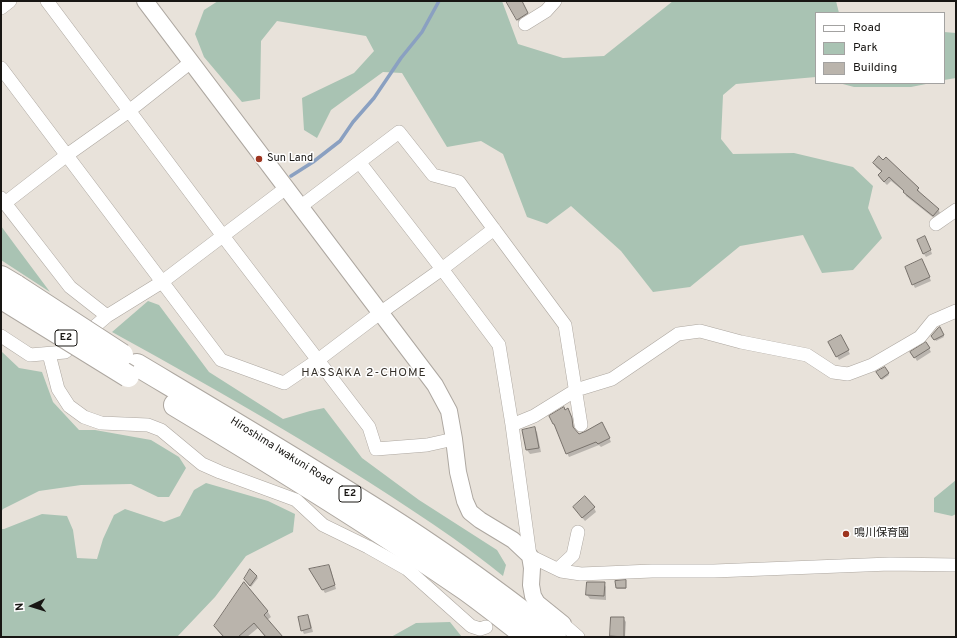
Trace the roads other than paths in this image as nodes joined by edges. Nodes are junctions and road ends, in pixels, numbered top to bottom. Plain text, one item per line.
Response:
1 (10, 1) edge
2 (47, 1) edge
3 (145, 1) edge
4 (555, 1) edge
5 (1, 8) edge
6 (525, 24) dead end
7 (191, 62) junction
8 (1, 68) edge
9 (129, 111) junction
10 (67, 155) junction
11 (360, 163) junction
12 (286, 188) junction
13 (3, 201) edge
14 (300, 207) junction
15 (956, 210) edge
16 (936, 224) dead end
17 (494, 229) junction
18 (222, 236) junction
19 (442, 269) junction
20 (162, 282) junction
21 (6, 290) edge
22 (956, 311) edge
23 (380, 313) junction
24 (107, 316) junction
25 (1, 336) edge
26 (49, 354) junction
27 (318, 360) junction
28 (132, 370) junction
29 (576, 390) junction
30 (512, 425) junction
31 (581, 425) dead end
32 (454, 439) junction
33 (578, 532) dead end
34 (530, 556) junction
35 (956, 565) edge
36 (558, 569) junction
37 (486, 627) dead end
38 (559, 631) edge
39 (528, 637) edge
40 (578, 637) edge

1 - 5 street
2 - 9 street
3 - 7 street
4 - 6 street
7 - 9 street
7 - 12 street
8 - 10 street
9 - 10 street
9 - 18 street
10 - 13 street
10 - 20 street
11 - 14 street
11 - 17 street
11 - 19 street
12 - 14 street
12 - 18 street
13 - 24 street
14 - 23 street
15 - 16 street
17 - 19 street
17 - 29 street
18 - 20 street
18 - 27 street
19 - 23 street
19 - 30 street
20 - 24 street
20 - 27 street
21 - 28 highway, Hiroshima Iwakuni Road / E2, bridge
22 - 29 street
23 - 27 street
23 - 32 street
24 - 26 street
25 - 26 street
26 - 37 street
27 - 32 street
28 - 38 highway, Hiroshima Iwakuni Road / E2
28 - 39 highway, Hiroshima Iwakuni Road / E2
29 - 30 street
29 - 31 street
30 - 34 street
32 - 34 street
33 - 36 street
34 - 36 street
34 - 38 street
35 - 36 street
38 - 40 street

